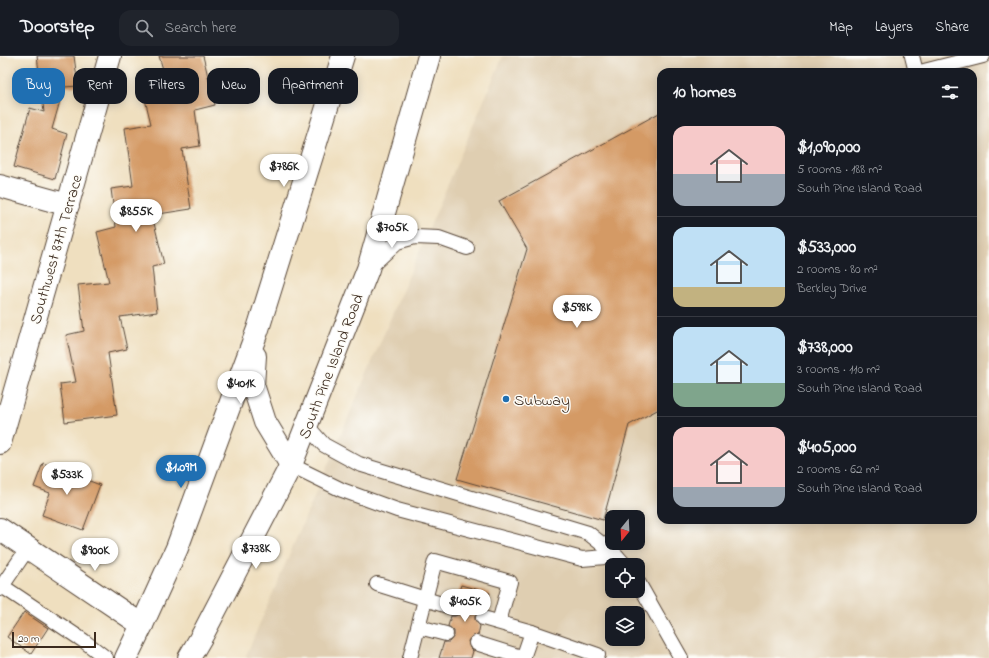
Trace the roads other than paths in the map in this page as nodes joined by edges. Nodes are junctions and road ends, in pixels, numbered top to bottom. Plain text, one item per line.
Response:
1 (110, 56) edge
2 (342, 56) edge
3 (429, 56) edge
4 (912, 56) edge
5 (983, 56) edge
6 (915, 68) edge
7 (936, 68) edge
8 (0, 186) edge
9 (68, 205) junction
10 (467, 248) dead end
11 (368, 269) junction
12 (258, 329) junction
13 (307, 426) junction
14 (0, 443) edge
15 (291, 465) junction
16 (0, 529) edge
17 (28, 548) junction
18 (619, 558) edge
19 (605, 560) edge
20 (377, 584) dead end
21 (1, 588) edge
22 (645, 594) edge
23 (426, 600) junction
24 (454, 608) dead end
25 (483, 618) dead end
26 (499, 622) junction
27 (142, 625) junction
28 (419, 627) junction
29 (532, 632) junction
30 (446, 634) dead end
31 (476, 643) dead end
32 (598, 655) dead end
33 (106, 658) edge
34 (126, 658) edge
35 (190, 658) edge
36 (410, 658) edge
37 (524, 658) edge
38 (681, 658) edge

1 - 9 main road, Southwest 87th Terrace
2 - 12 main road
3 - 11 main road, South Pine Island Road
4 - 6 lane
5 - 7 lane
8 - 9 main road
9 - 14 main road, Southwest 87th Terrace
10 - 11 lane
11 - 13 main road, South Pine Island Road
12 - 15 main road
12 - 27 main road
13 - 15 main road, South Pine Island Road
13 - 18 lane
15 - 19 lane
15 - 35 main road, South Pine Island Road
16 - 17 main road
17 - 21 lane
17 - 27 main road
20 - 23 lane
21 - 33 lane
22 - 38 lane
23 - 24 lane
23 - 26 lane
23 - 28 lane
25 - 26 lane
26 - 29 lane
27 - 34 main road
28 - 30 lane
28 - 36 lane
29 - 32 lane
29 - 37 lane
31 - 37 lane

